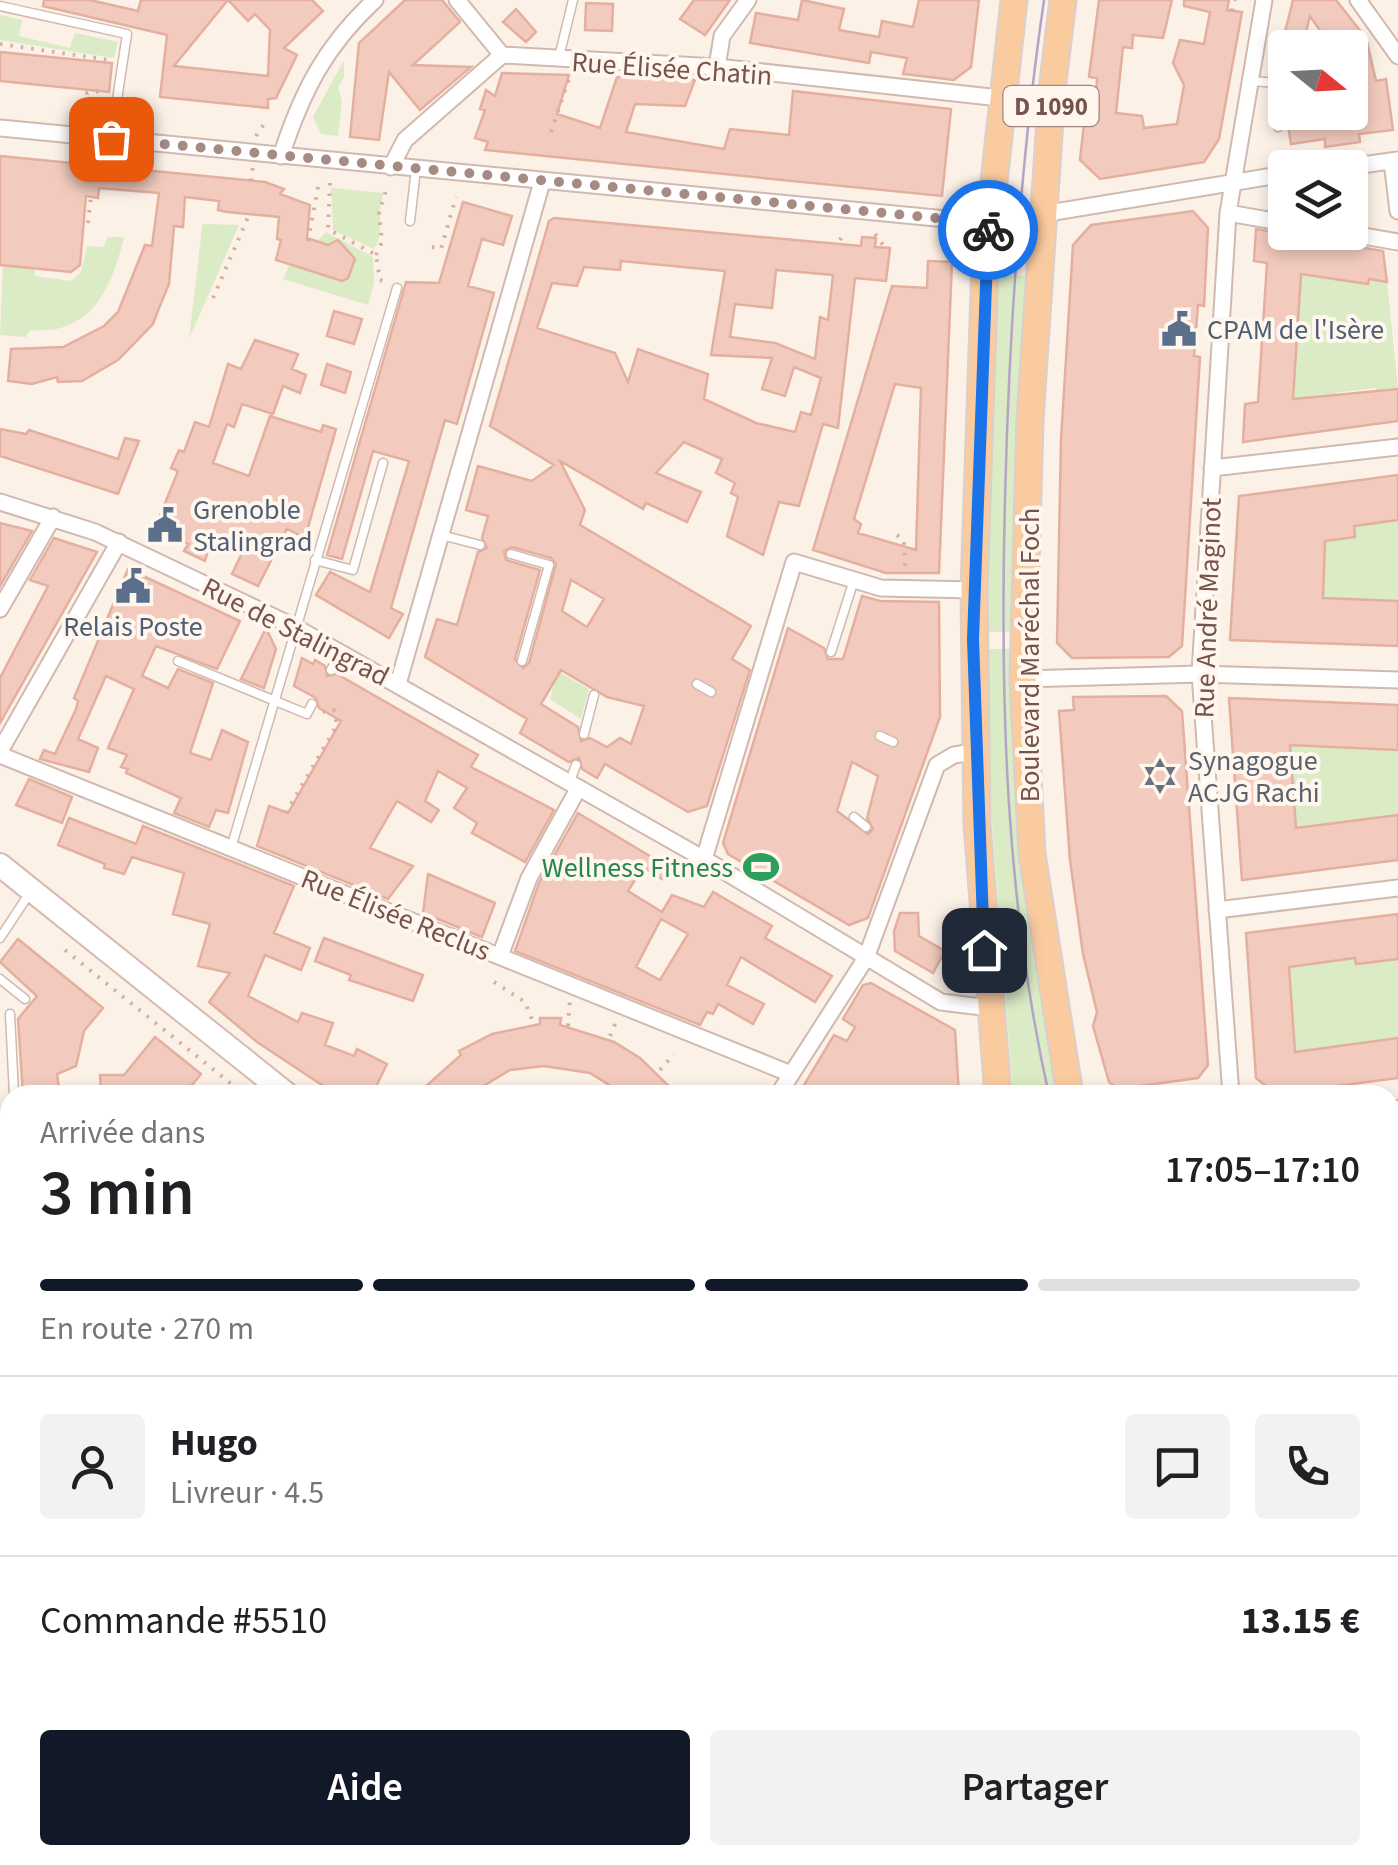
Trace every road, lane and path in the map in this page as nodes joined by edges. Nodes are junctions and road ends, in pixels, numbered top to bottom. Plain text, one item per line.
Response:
1 (375, 0) edge
2 (457, 0) edge
3 (574, 0) edge
4 (748, 0) edge
5 (1014, 0) edge
6 (1063, 0) edge
7 (1235, 0) edge
8 (1264, 0) edge
9 (1358, 0) edge
10 (0, 6) edge
11 (1232, 10) dead end
12 (0, 44) edge
13 (502, 56) junction
14 (1398, 56) edge
15 (566, 61) junction
16 (123, 62) junction
17 (717, 67) junction
18 (1250, 81) junction
19 (1268, 82) edge
20 (100, 91) dead end
21 (1000, 98) junction
22 (86, 106) dead end
23 (0, 128) edge
24 (551, 132) dead end
25 (111, 139) junction
26 (281, 156) junction
27 (1395, 161) edge
28 (1368, 164) edge
29 (391, 166) junction
30 (416, 169) junction
31 (1268, 176) edge
32 (1231, 181) junction
33 (318, 182) dead end
34 (542, 182) junction
35 (330, 183) dead end
36 (387, 188) dead end
37 (91, 197) dead end
38 (456, 197) dead end
39 (1398, 211) edge
40 (1042, 212) junction
41 (1228, 213) junction
42 (250, 215) dead end
43 (1268, 220) edge
44 (410, 221) dead end
45 (88, 223) dead end
46 (988, 223) junction
47 (328, 229) junction
48 (314, 230) junction
49 (844, 232) dead end
50 (875, 234) dead end
51 (1368, 237) edge
52 (840, 240) dead end
53 (308, 241) dead end
54 (1398, 242) edge
55 (883, 245) dead end
56 (432, 247) dead end
57 (376, 255) junction
58 (397, 288) joint
59 (214, 298) dead end
60 (1398, 448) edge
61 (382, 463) dead end
62 (1212, 468) junction
63 (0, 502) edge
64 (52, 517) junction
65 (441, 535) junction
66 (897, 536) dead end
67 (119, 542) junction
68 (480, 545) dead end
69 (511, 554) dead end
70 (315, 560) junction
71 (854, 580) junction
72 (904, 588) junction
73 (974, 590) junction
74 (0, 609) edge
75 (295, 626) junction
76 (340, 652) junction
77 (831, 652) dead end
78 (178, 661) dead end
79 (522, 661) dead end
80 (331, 670) dead end
81 (1200, 674) junction
82 (1024, 680) junction
83 (1398, 680) edge
84 (398, 684) junction
85 (697, 684) dead end
86 (711, 692) dead end
87 (594, 695) dead end
88 (274, 698) junction
89 (312, 704) dead end
90 (334, 710) dead end
91 (584, 734) dead end
92 (880, 736) dead end
93 (894, 742) dead end
94 (974, 752) junction
95 (0, 753) edge
96 (576, 765) dead end
97 (574, 787) junction
98 (286, 812) dead end
99 (854, 817) dead end
100 (866, 828) dead end
101 (231, 848) junction
102 (704, 858) junction
103 (0, 864) edge
104 (1398, 888) edge
105 (32, 890) junction
106 (1217, 910) junction
107 (0, 938) edge
108 (65, 950) dead end
109 (500, 956) junction
110 (866, 958) junction
111 (0, 979) edge
112 (494, 982) dead end
113 (572, 986) junction
114 (25, 998) dead end
115 (990, 1008) junction
116 (10, 1014) dead end
117 (534, 1025) dead end
118 (568, 1026) dead end
119 (674, 1054) dead end
120 (660, 1070) dead end
121 (791, 1074) junction
122 (14, 1085) edge
123 (233, 1085) edge
124 (276, 1085) edge
125 (784, 1085) edge
126 (997, 1085) edge
127 (1068, 1085) edge
128 (1230, 1085) edge

1 - 26 street
2 - 13 street
3 - 15 lane
4 - 17 street
5 - 21 main road, Boulevard Maréchal Foch / D 1090
6 - 40 main road, Boulevard Maréchal Foch / D 1090
7 - 11 path
8 - 18 street, Rue André Maginot
9 - 14 street
10 - 16 lane
12 - 16 path
13 - 15 street, Rue Élisée Chatin
13 - 29 street
15 - 17 street, Rue Élisée Chatin
15 - 24 path
16 - 25 lane
17 - 21 street, Rue Élisée Chatin
18 - 19 lane
18 - 32 street, Rue André Maginot
20 - 22 path
21 - 46 main road, Boulevard Maréchal Foch / D 1090
23 - 25 street
25 - 26 street
26 - 29 street
27 - 28 street
27 - 39 street
29 - 30 street
30 - 34 street
30 - 44 lane
31 - 32 street
32 - 40 street
32 - 41 street, Rue André Maginot
33 - 48 path
34 - 46 street
34 - 65 street
35 - 47 path
36 - 57 path
37 - 45 path
38 - 56 path
40 - 46 street
40 - 82 main road, Boulevard Maréchal Foch / D 1090
41 - 43 street
41 - 62 street, Rue André Maginot
42 - 59 path
46 - 73 main road, Boulevard Maréchal Foch / D 1090
47 - 48 path
47 - 57 path
48 - 53 path
49 - 52 path
50 - 55 path
51 - 54 street
57 - 58 path
58 - 70 lane
60 - 62 street
61 - 70 lane
62 - 81 street, Rue André Maginot
63 - 64 street, Rue de Stalingrad
64 - 67 street, Rue de Stalingrad
64 - 74 street
65 - 68 lane
65 - 84 street
66 - 72 path
67 - 75 street, Rue de Stalingrad
67 - 95 street
69 - 79 lane
70 - 75 lane
71 - 72 street
71 - 77 lane
71 - 102 street
72 - 73 street
73 - 94 main road, Boulevard Maréchal Foch / D 1090
75 - 76 street, Rue de Stalingrad
75 - 88 lane
76 - 80 lane
76 - 84 street, Rue de Stalingrad
78 - 88 lane
81 - 82 street
81 - 83 street
81 - 106 street, Rue André Maginot
82 - 127 main road, Boulevard Maréchal Foch / D 1090
84 - 97 street, Rue de Stalingrad
85 - 86 lane
87 - 91 lane
88 - 89 lane
88 - 101 lane
90 - 98 path
92 - 93 lane
94 - 110 street
94 - 115 main road, Boulevard Maréchal Foch / D 1090
95 - 101 street, Rue Élisée Reclus
96 - 97 lane
97 - 102 street, Rue de Stalingrad
97 - 109 street
99 - 100 lane
101 - 109 street, Rue Élisée Reclus
102 - 110 street, Rue de Stalingrad
103 - 105 street
104 - 106 street
105 - 107 lane
105 - 124 street
106 - 128 street, Rue André Maginot
108 - 123 path
109 - 113 street, Rue Élisée Reclus
110 - 115 street, Rue de Stalingrad
110 - 121 street
111 - 114 lane
112 - 117 path
113 - 118 path
113 - 121 street, Rue Élisée Reclus
115 - 126 main road, Boulevard Maréchal Foch / D 1090
116 - 122 lane
119 - 120 path
121 - 125 street

